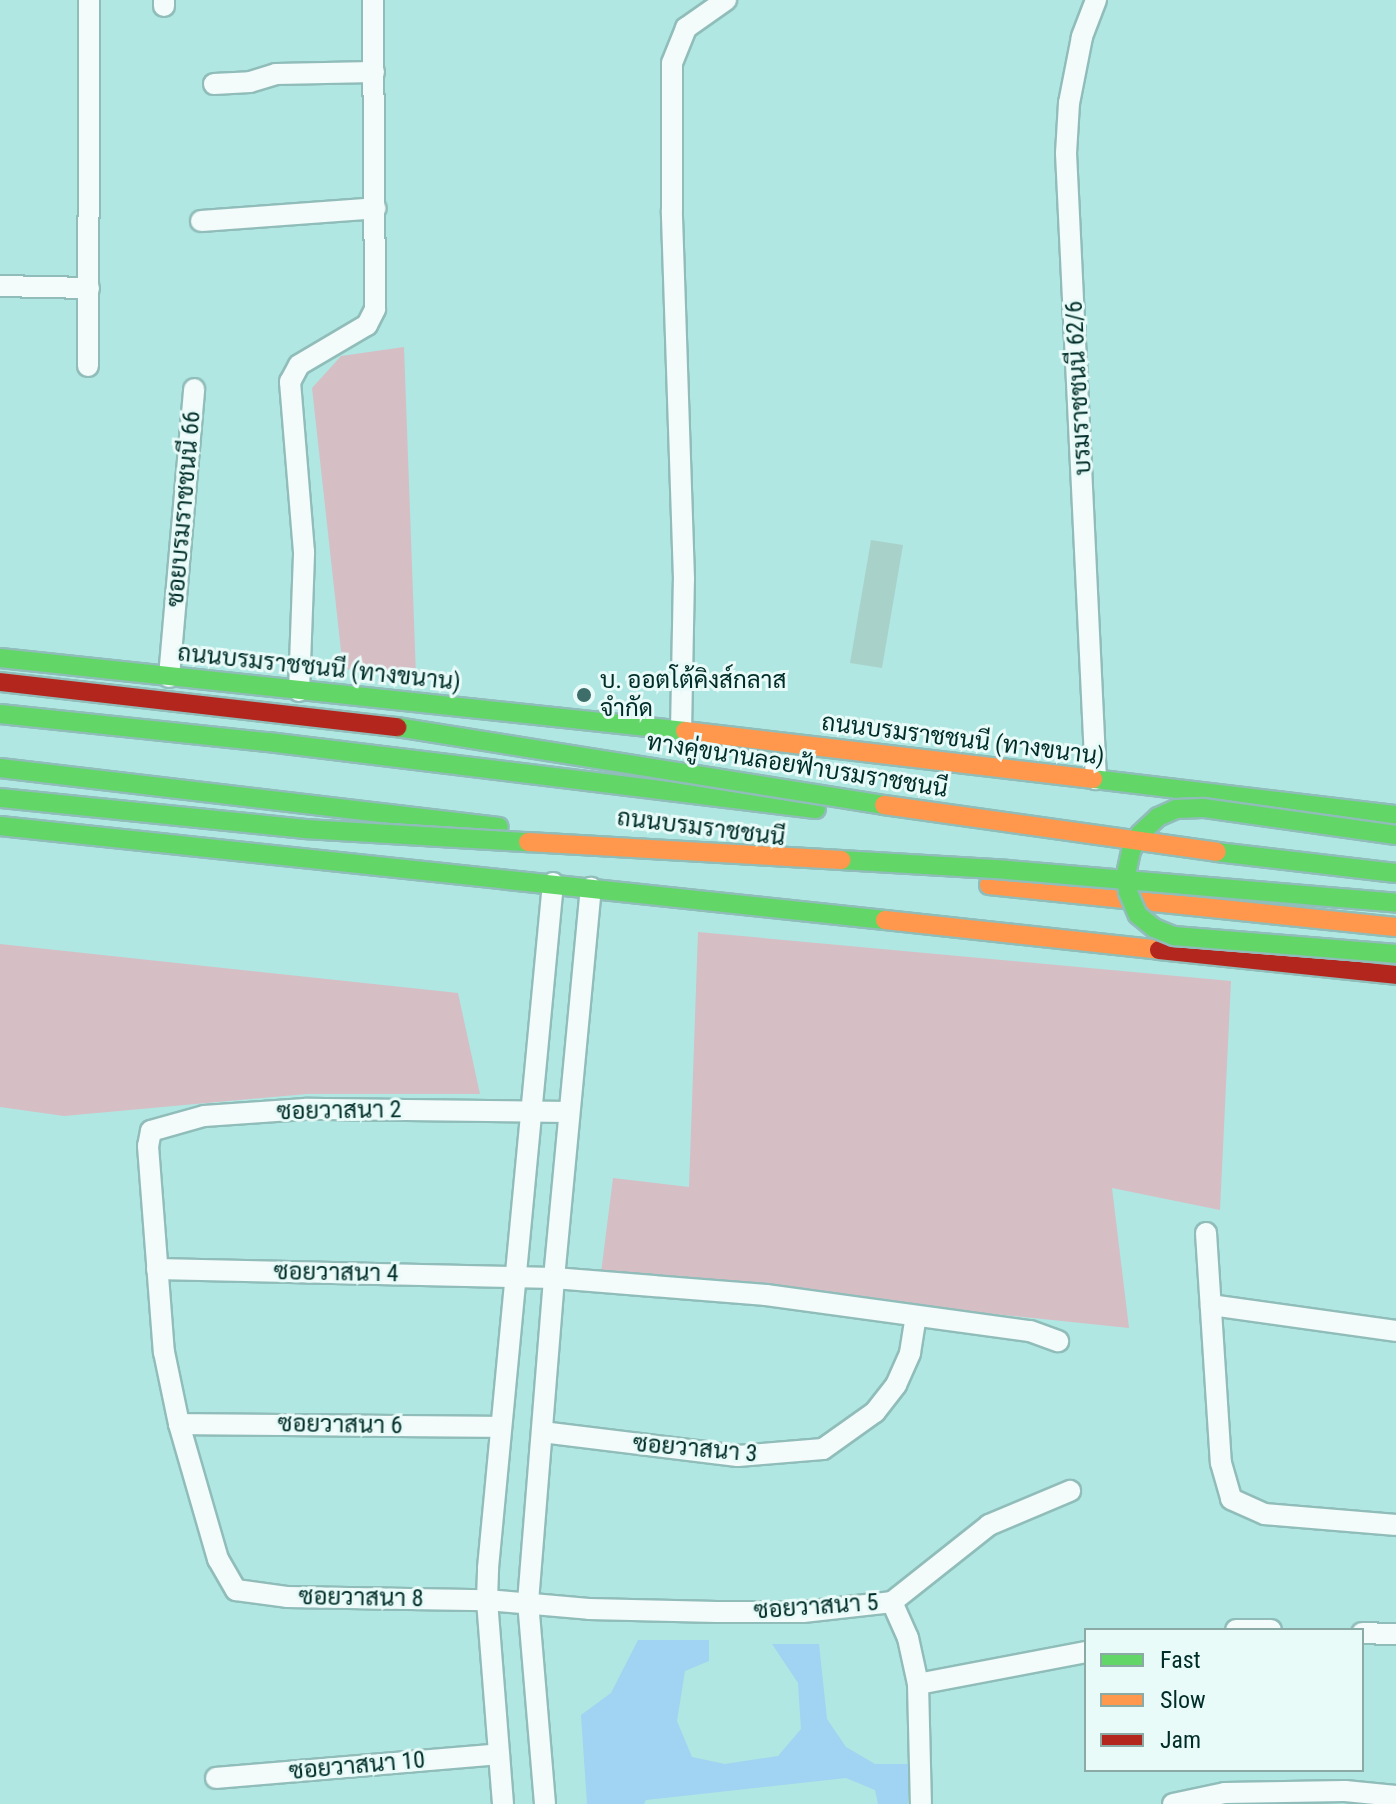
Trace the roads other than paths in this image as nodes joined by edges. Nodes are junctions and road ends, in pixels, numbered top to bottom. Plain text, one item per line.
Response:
1 (89, 0) edge
2 (373, 0) edge
3 (726, 0) edge
4 (1096, 0) edge
5 (374, 72) junction
6 (214, 84) dead end
7 (376, 208) junction
8 (201, 221) dead end
9 (0, 286) edge
10 (89, 288) junction
11 (88, 366) dead end
12 (194, 389) dead end
13 (0, 658) edge
14 (169, 677) junction
15 (0, 682) edge
16 (299, 691) junction
17 (0, 714) edge
18 (681, 731) junction
19 (0, 768) edge
20 (1096, 779) junction
21 (0, 798) edge
22 (1396, 815) edge
23 (0, 826) edge
24 (1396, 835) edge
25 (1396, 863) edge
26 (1396, 873) edge
27 (553, 883) junction
28 (591, 888) junction
29 (1396, 903) edge
30 (1396, 927) edge
31 (1396, 954) edge
32 (1396, 975) edge
33 (529, 1110) junction
34 (569, 1112) junction
35 (1206, 1233) dead end
36 (157, 1269) junction
37 (516, 1276) junction
38 (554, 1278) junction
39 (1211, 1305) junction
40 (916, 1316) junction
41 (1396, 1331) edge
42 (1058, 1341) dead end
43 (179, 1424) junction
44 (501, 1427) junction
45 (542, 1432) junction
46 (1070, 1491) dead end
47 (1396, 1525) edge
48 (487, 1600) junction
49 (528, 1602) junction
50 (892, 1602) junction
51 (1364, 1633) edge
52 (1396, 1634) edge
53 (1084, 1652) edge
54 (918, 1684) junction
55 (499, 1754) junction
56 (1331, 1772) edge
57 (216, 1778) dead end
58 (1396, 1796) edge
59 (1329, 1798) edge
60 (503, 1804) edge
61 (545, 1804) edge
62 (921, 1804) edge
63 (1173, 1804) edge

1 - 10 street
2 - 5 street
3 - 18 street
4 - 20 street, บรมราชชนนี 62/6
5 - 6 street
5 - 7 street
7 - 8 street
7 - 16 street
9 - 10 street
10 - 11 street
12 - 14 street, ซอยบรมราชชนนี 66
13 - 14 main road, ถนนบรมราชชนนี (ทางขนาน)
14 - 16 main road, ถนนบรมราชชนนี (ทางขนาน)
15 - 26 main road, ทางคู่ขนานลอยฟ้าบรมราชชนนี, bridge
16 - 18 main road, ถนนบรมราชชนนี (ทางขนาน)
17 - 25 main road, ถนนบรมราชชนนี
18 - 20 main road, ถนนบรมราชชนนี (ทางขนาน)
19 - 30 main road, ถนนบรมราชชนนี
20 - 22 main road, ถนนบรมราชชนนี (ทางขนาน)
21 - 29 main road, bridge
23 - 27 main road
24 - 31 main road, bridge
27 - 28 main road
27 - 33 street
28 - 32 main road
28 - 34 street
33 - 34 street, ซอยวาสนา 2
33 - 36 street, ซอยวาสนา 2
33 - 37 street
34 - 38 street
35 - 39 street
36 - 37 street, ซอยวาสนา 4
36 - 43 street
37 - 38 street, ซอยวาสนา 4
37 - 44 street
38 - 40 street, ซอยวาสนา 4
38 - 45 street
39 - 41 street
39 - 47 street
40 - 42 street, ซอยวาสนา 4
40 - 45 street, ซอยวาสนา 3
43 - 44 street, ซอยวาสนา 6
43 - 48 street, ซอยวาสนา 8
44 - 48 street
45 - 49 street
46 - 50 street, ซอยวาสนา 5
48 - 49 street, ซอยวาสนา 8
48 - 55 street
49 - 50 street, ซอยวาสนา 5
49 - 61 street
50 - 54 street
51 - 52 street
53 - 54 street
54 - 62 street
55 - 57 street, ซอยวาสนา 10
55 - 60 street
56 - 59 street
58 - 59 street
59 - 63 street

